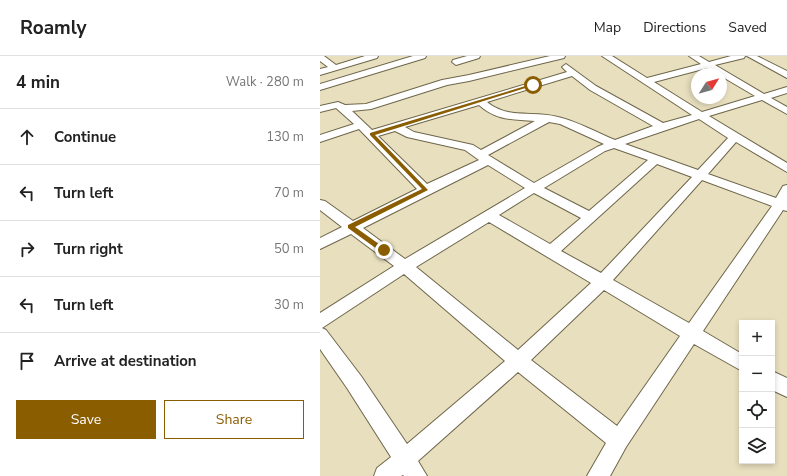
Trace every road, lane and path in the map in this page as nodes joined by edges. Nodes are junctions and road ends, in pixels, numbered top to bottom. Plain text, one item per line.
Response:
1 (320, 56) edge
2 (374, 56) edge
3 (422, 56) edge
4 (476, 56) edge
5 (606, 56) edge
6 (693, 56) edge
7 (741, 56) edge
8 (751, 56) edge
9 (558, 57) edge
10 (409, 58) edge
11 (456, 62) dead end
12 (345, 65) junction
13 (708, 65) junction
14 (335, 68) junction
15 (320, 72) edge
16 (573, 73) junction
17 (787, 75) edge
18 (358, 76) junction
19 (647, 81) junction
20 (320, 87) edge
21 (787, 90) edge
22 (764, 98) junction
23 (480, 101) junction
24 (320, 108) edge
25 (344, 108) junction
26 (787, 111) edge
27 (702, 116) junction
28 (546, 119) junction
29 (362, 125) junction
30 (396, 127) junction
31 (662, 127) junction
32 (372, 134) junction
33 (735, 137) junction
34 (320, 139) edge
35 (614, 144) junction
36 (484, 157) junction
37 (656, 159) junction
38 (787, 168) edge
39 (698, 175) junction
40 (534, 188) junction
41 (425, 190) junction
42 (785, 200) edge
43 (320, 204) edge
44 (488, 215) junction
45 (591, 218) junction
46 (350, 227) junction
47 (320, 244) edge
48 (552, 251) junction
49 (406, 266) junction
50 (602, 282) junction
51 (320, 322) edge
52 (320, 335) edge
53 (692, 335) junction
54 (518, 361) junction
55 (739, 361) edge
56 (775, 382) edge
57 (787, 388) edge
58 (619, 440) junction
59 (405, 460) junction
60 (603, 474) edge
61 (385, 476) edge
62 (416, 476) edge

1 - 14 street
2 - 12 street
3 - 10 street
4 - 11 street
5 - 19 street
6 - 13 street
7 - 13 street
8 - 17 street
9 - 16 street
9 - 25 street
10 - 18 street
12 - 14 street
12 - 18 street
13 - 19 street
13 - 22 street
14 - 15 street
16 - 23 street
16 - 31 street
18 - 20 street
19 - 27 street
21 - 22 street
22 - 26 street
22 - 27 street
23 - 28 street
23 - 30 street
24 - 25 street
25 - 29 street
27 - 31 street
27 - 33 street
28 - 35 street
28 - 36 street
29 - 32 street
29 - 34 street
30 - 32 street
30 - 36 street
31 - 35 street
32 - 41 street
33 - 38 street
33 - 39 street
35 - 37 street
35 - 40 street
36 - 40 street
36 - 41 street
37 - 39 street
37 - 45 street
39 - 42 street
39 - 50 street
40 - 44 street
40 - 45 street
41 - 46 street
42 - 53 street
43 - 46 street
44 - 48 street
44 - 49 street
45 - 48 street
46 - 47 street
46 - 49 street
48 - 50 street
49 - 51 street
49 - 54 street
50 - 53 street
50 - 54 street
52 - 59 street
53 - 55 street
53 - 58 street
54 - 58 street
54 - 59 street
56 - 57 street
58 - 60 street
59 - 61 street
59 - 62 street

